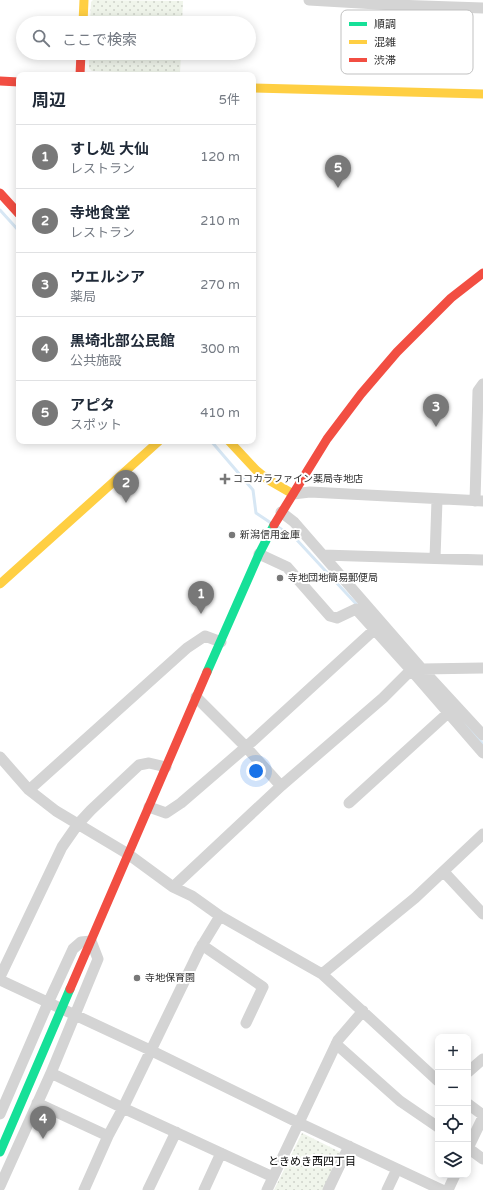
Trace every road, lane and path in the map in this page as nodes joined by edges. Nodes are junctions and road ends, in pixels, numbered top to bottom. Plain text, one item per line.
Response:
1 (84, 0) edge
2 (309, 0) edge
3 (344, 1) edge
4 (395, 3) edge
5 (466, 4) edge
6 (483, 8) edge
7 (83, 16) edge
8 (81, 60) edge
9 (80, 72) edge
10 (0, 81) edge
11 (16, 82) edge
12 (256, 88) edge
13 (483, 94) edge
14 (0, 193) edge
15 (16, 211) edge
16 (483, 273) edge
17 (483, 384) edge
18 (156, 444) edge
19 (231, 444) edge
20 (293, 494) junction
21 (437, 500) junction
22 (479, 501) edge
23 (281, 512) junction
24 (259, 554) junction
25 (323, 555) junction
26 (435, 558) junction
27 (483, 560) edge
28 (0, 584) edge
29 (374, 630) junction
30 (221, 642) junction
31 (483, 668) edge
32 (416, 670) junction
33 (196, 697) junction
34 (448, 713) junction
35 (483, 735) edge
36 (246, 747) junction
37 (483, 753) edge
38 (0, 757) edge
39 (166, 767) junction
40 (281, 786) junction
41 (29, 790) junction
42 (349, 803) dead end
43 (149, 807) junction
44 (78, 824) junction
45 (483, 834) edge
46 (128, 854) junction
47 (444, 872) junction
48 (173, 887) junction
49 (483, 914) edge
50 (220, 916) junction
51 (91, 941) junction
52 (202, 945) junction
53 (322, 974) junction
54 (0, 979) edge
55 (48, 1003) junction
56 (363, 1011) junction
57 (74, 1015) junction
58 (246, 1023) dead end
59 (336, 1044) junction
60 (150, 1050) junction
61 (483, 1059) edge
62 (470, 1070) edge
63 (50, 1073) junction
64 (435, 1077) edge
65 (37, 1103) junction
66 (470, 1106) edge
67 (123, 1108) junction
68 (0, 1114) edge
69 (483, 1116) edge
70 (299, 1123) junction
71 (435, 1125) edge
72 (176, 1132) junction
73 (108, 1136) junction
74 (471, 1142) edge
75 (348, 1146) junction
76 (471, 1150) edge
77 (0, 1152) edge
78 (221, 1153) junction
79 (483, 1159) edge
80 (397, 1169) junction
81 (273, 1177) junction
82 (454, 1178) edge
83 (1, 1189) edge
84 (84, 1190) edge
85 (148, 1190) edge
86 (204, 1190) edge
87 (267, 1190) edge
88 (328, 1190) edge
89 (387, 1190) edge
90 (442, 1190) edge
91 (448, 1190) edge

1 - 7 street
2 - 3 street
3 - 4 street
4 - 5 street
5 - 6 street
8 - 9 street
10 - 11 street
12 - 13 street
14 - 15 street
16 - 20 street
17 - 22 street
18 - 28 street
19 - 20 street
20 - 21 street
20 - 23 street
21 - 22 street
21 - 26 street
23 - 24 street
23 - 25 street
24 - 29 street
24 - 30 street
25 - 26 street
25 - 32 street
26 - 27 street
29 - 32 street
29 - 36 street
30 - 33 street
30 - 41 street
31 - 32 street
32 - 34 street
32 - 35 street
32 - 40 street
33 - 36 street
33 - 39 street
34 - 37 street
34 - 42 street
36 - 40 street
36 - 43 street
38 - 41 street
39 - 43 street
39 - 44 street
40 - 48 street
41 - 44 street
43 - 46 street
44 - 46 street
44 - 54 street
45 - 47 street
46 - 48 street
46 - 51 street
47 - 49 street
47 - 53 street
48 - 50 street
50 - 52 street
50 - 53 street
51 - 55 street
51 - 57 street
51 - 77 street
52 - 58 street
52 - 60 street
53 - 56 street
54 - 55 street
55 - 57 street
55 - 68 street
56 - 59 street
56 - 64 street
57 - 60 street
57 - 63 street
59 - 70 street
59 - 71 street
60 - 67 street
60 - 70 street
61 - 62 street
63 - 65 street
63 - 67 street
65 - 73 street
65 - 83 street
66 - 69 street
67 - 72 street
67 - 73 street
69 - 74 street
70 - 75 street
70 - 81 street
72 - 78 street
72 - 85 street
73 - 84 street
75 - 80 street
75 - 88 street
76 - 79 street
78 - 81 street
78 - 86 street
80 - 89 street
80 - 90 street
81 - 87 street
82 - 91 street

